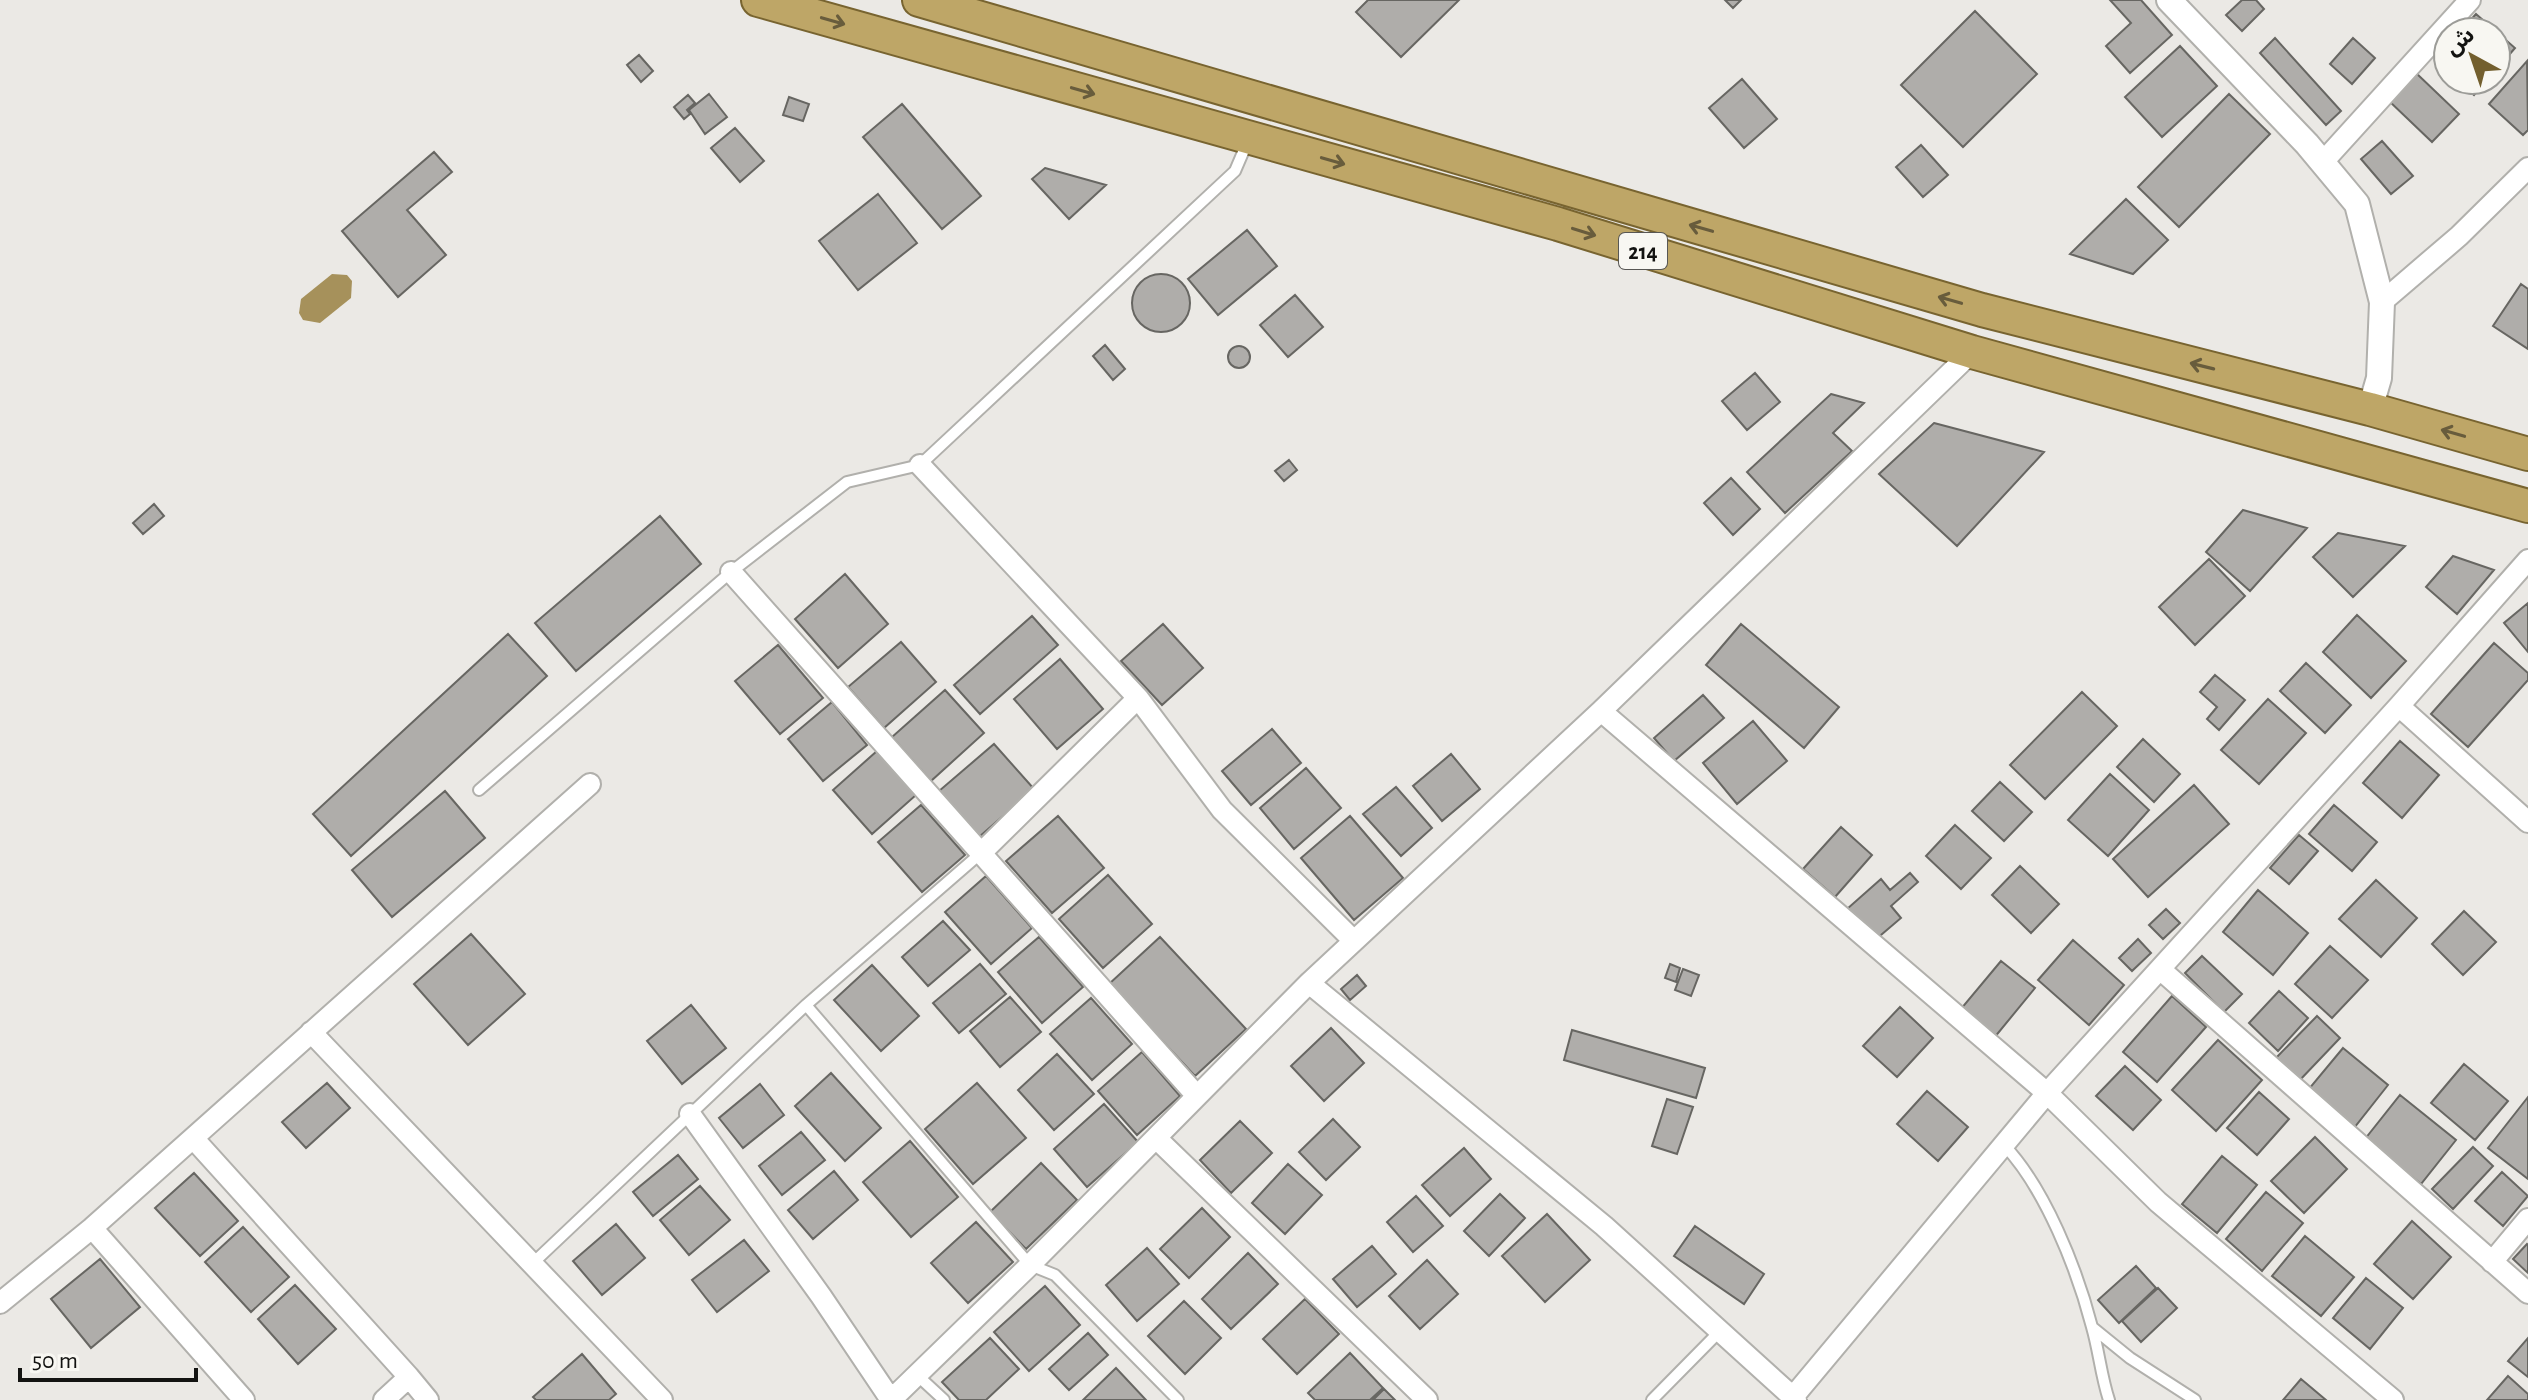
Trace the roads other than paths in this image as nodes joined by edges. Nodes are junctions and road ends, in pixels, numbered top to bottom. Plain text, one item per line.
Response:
1 (758, 0) edge
2 (919, 0) edge
3 (2169, 0) edge
4 (2470, 0) edge
5 (1250, 138) junction
6 (2322, 163) junction
7 (2528, 168) edge
8 (2382, 302) junction
9 (1972, 352) junction
10 (2323, 397) junction
11 (2370, 409) junction
12 (2408, 420) junction
13 (2310, 445) junction
14 (2528, 454) edge
15 (920, 465) junction
16 (2396, 469) junction
17 (2528, 506) edge
18 (2528, 560) edge
19 (731, 572) junction
20 (1138, 698) junction
21 (2399, 706) junction
22 (1601, 711) junction
23 (590, 784) dead end
24 (479, 790) dead end
25 (2528, 822) edge
26 (981, 853) junction
27 (1354, 941) junction
28 (2161, 970) junction
29 (1309, 983) junction
30 (806, 1005) junction
31 (311, 1032) junction
32 (2047, 1093) junction
33 (1197, 1096) junction
34 (690, 1114) junction
35 (193, 1138) junction
36 (1156, 1138) junction
37 (2004, 1145) junction
38 (2528, 1219) edge
39 (92, 1228) junction
40 (2492, 1262) junction
41 (532, 1264) junction
42 (1030, 1265) junction
43 (2528, 1293) edge
44 (0, 1303) edge
45 (2093, 1328) junction
46 (1720, 1331) junction
47 (917, 1375) junction
48 (409, 1377) junction
49 (1794, 1398) edge
50 (244, 1400) edge
51 (384, 1400) edge
52 (428, 1400) edge
53 (662, 1400) edge
54 (891, 1400) edge
55 (944, 1400) edge
56 (1178, 1400) edge
57 (1427, 1400) edge
58 (1652, 1400) edge
59 (2109, 1400) edge
60 (2195, 1400) edge
61 (2393, 1400) edge

1 -> 5 highway, 214
10 -> 2 highway, 214
3 - 6 street
4 - 6 street
5 -> 9 highway, 214
5 - 15 lane
6 - 8 street
7 - 8 street
8 - 11 street
9 - 13 highway, 214
9 - 22 street
10 - 11 highway, 214
10 - 13 highway
11 - 12 highway, 214
14 -> 12 highway, 214
12 - 16 highway
13 - 16 highway, 214
15 - 19 lane
15 - 20 street
16 - 17 highway, 214
18 - 21 street
19 - 24 lane
19 - 26 street
20 - 26 street
20 - 27 street
21 - 25 street
21 - 28 street
22 - 27 street
22 - 32 street
23 - 31 street
26 - 30 lane
26 - 33 street
27 - 29 street
28 - 32 street
28 - 40 street
29 - 33 street
29 - 46 street
30 - 34 lane
30 - 42 lane
31 - 35 street
31 - 41 street
32 - 37 street
32 - 61 street
33 - 36 street
34 - 41 lane
34 - 54 street
35 - 39 street
35 - 48 street
36 - 42 street
36 - 57 street
37 - 45 lane
37 - 49 street
38 - 40 street
39 - 44 street
39 - 50 street
40 - 43 street
41 - 53 street
42 - 47 street
42 - 56 lane
45 - 59 lane
45 - 60 lane
46 - 49 street
46 - 58 lane
47 - 54 street
47 - 55 lane
48 - 51 street
48 - 52 street

